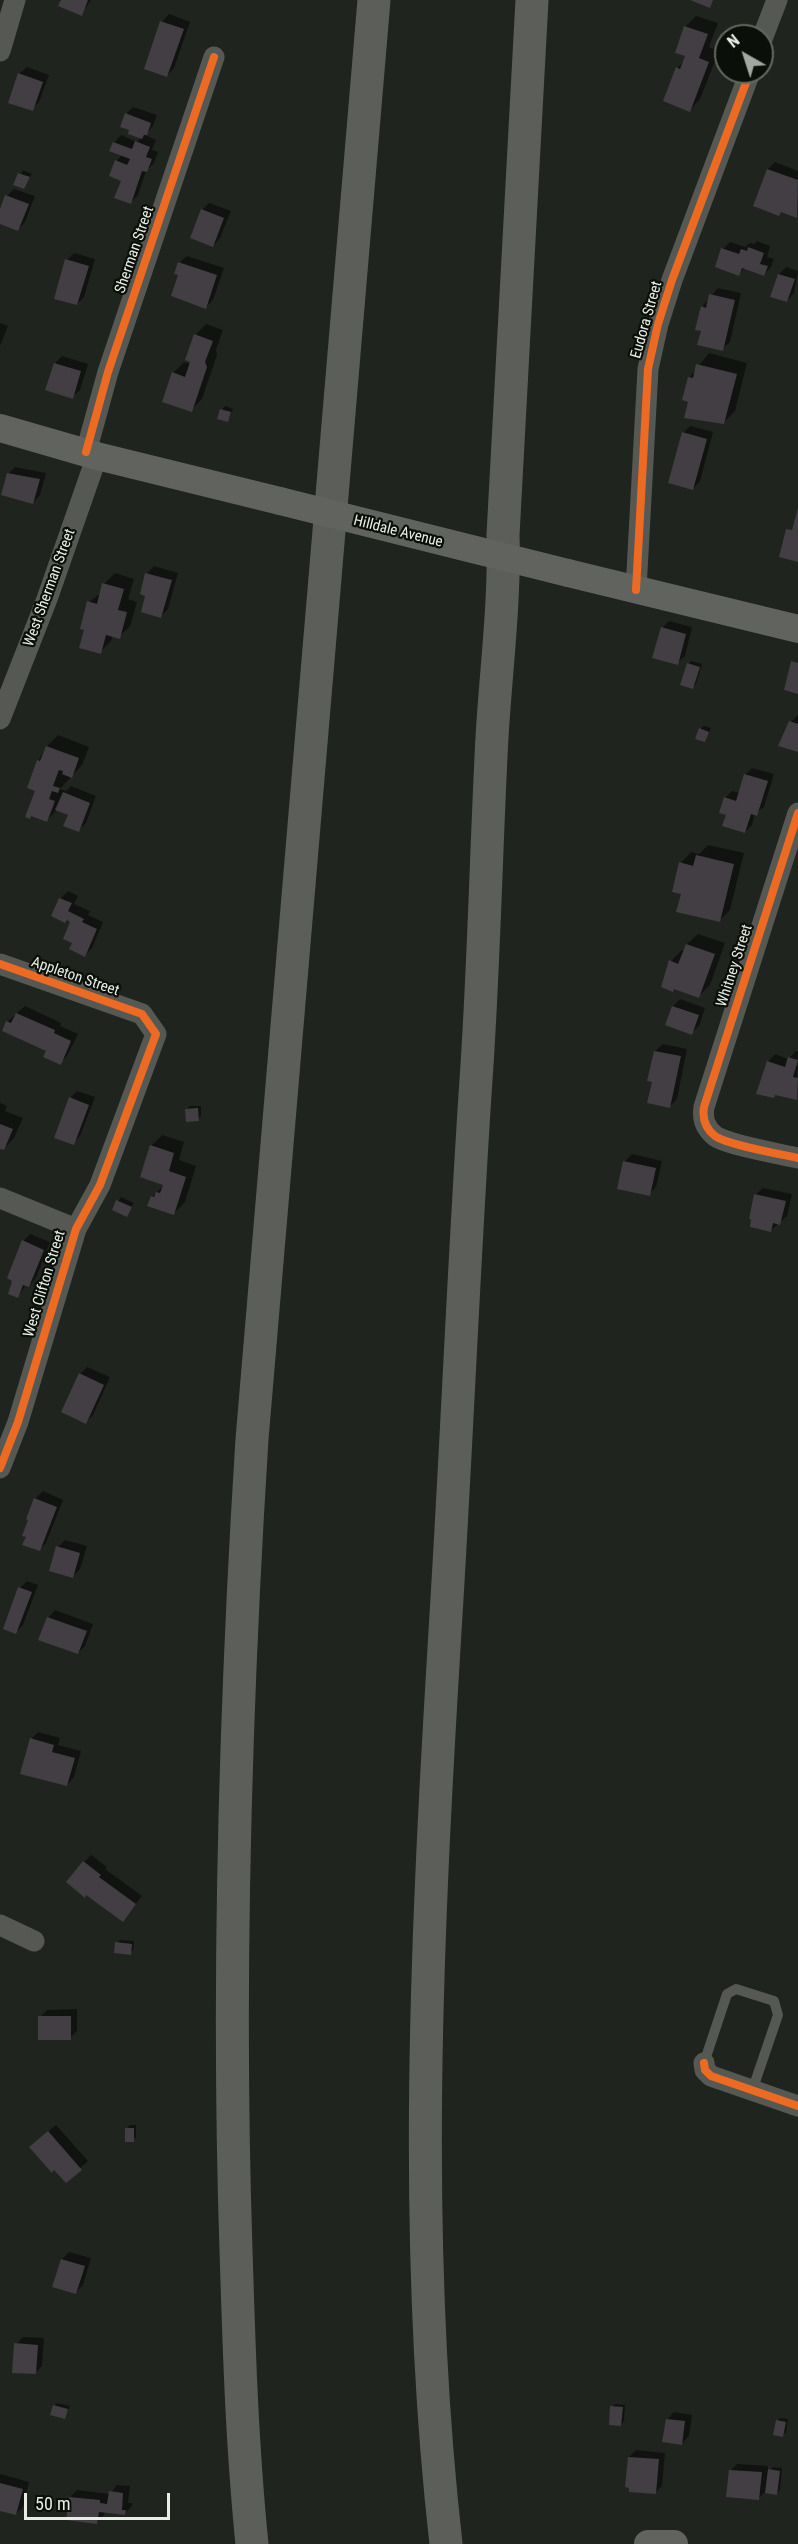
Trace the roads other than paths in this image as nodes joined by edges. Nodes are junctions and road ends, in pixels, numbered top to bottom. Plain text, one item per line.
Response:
1 (15, 0) edge
2 (374, 0) edge
3 (531, 0) edge
4 (777, 0) edge
5 (768, 24) edge
6 (0, 50) edge
7 (214, 57) dead end
8 (746, 84) edge
9 (0, 428) edge
10 (92, 454) junction
11 (636, 590) junction
12 (798, 629) edge
13 (0, 719) edge
14 (798, 813) edge
15 (0, 964) edge
16 (142, 1014) joint
17 (798, 1158) edge
18 (0, 1198) edge
19 (76, 1229) junction
20 (0, 1468) edge
21 (0, 1925) edge
22 (34, 1941) dead end
23 (704, 2063) joint
24 (752, 2091) junction
25 (798, 2106) edge
26 (252, 2544) edge
27 (446, 2544) edge
28 (648, 2544) edge
29 (674, 2544) edge

1 - 6 street
2 - 26 highway
3 - 27 highway
4 - 5 street
7 - 10 street, Sherman Street
8 - 11 street, Eudora Street
9 - 10 main road, Hilldale Avenue
10 - 11 main road, Hilldale Avenue, bridge
10 - 13 street, West Sherman Street
11 - 12 main road, Hilldale Avenue
14 - 17 street, Whitney Street
15 - 16 street, Appleton Street
16 - 19 street, West Clifton Street
18 - 19 street
19 - 20 street, West Clifton Street
21 - 22 street
23 - 24 street
23 - 24 lane
24 - 25 street
28 - 29 main road

